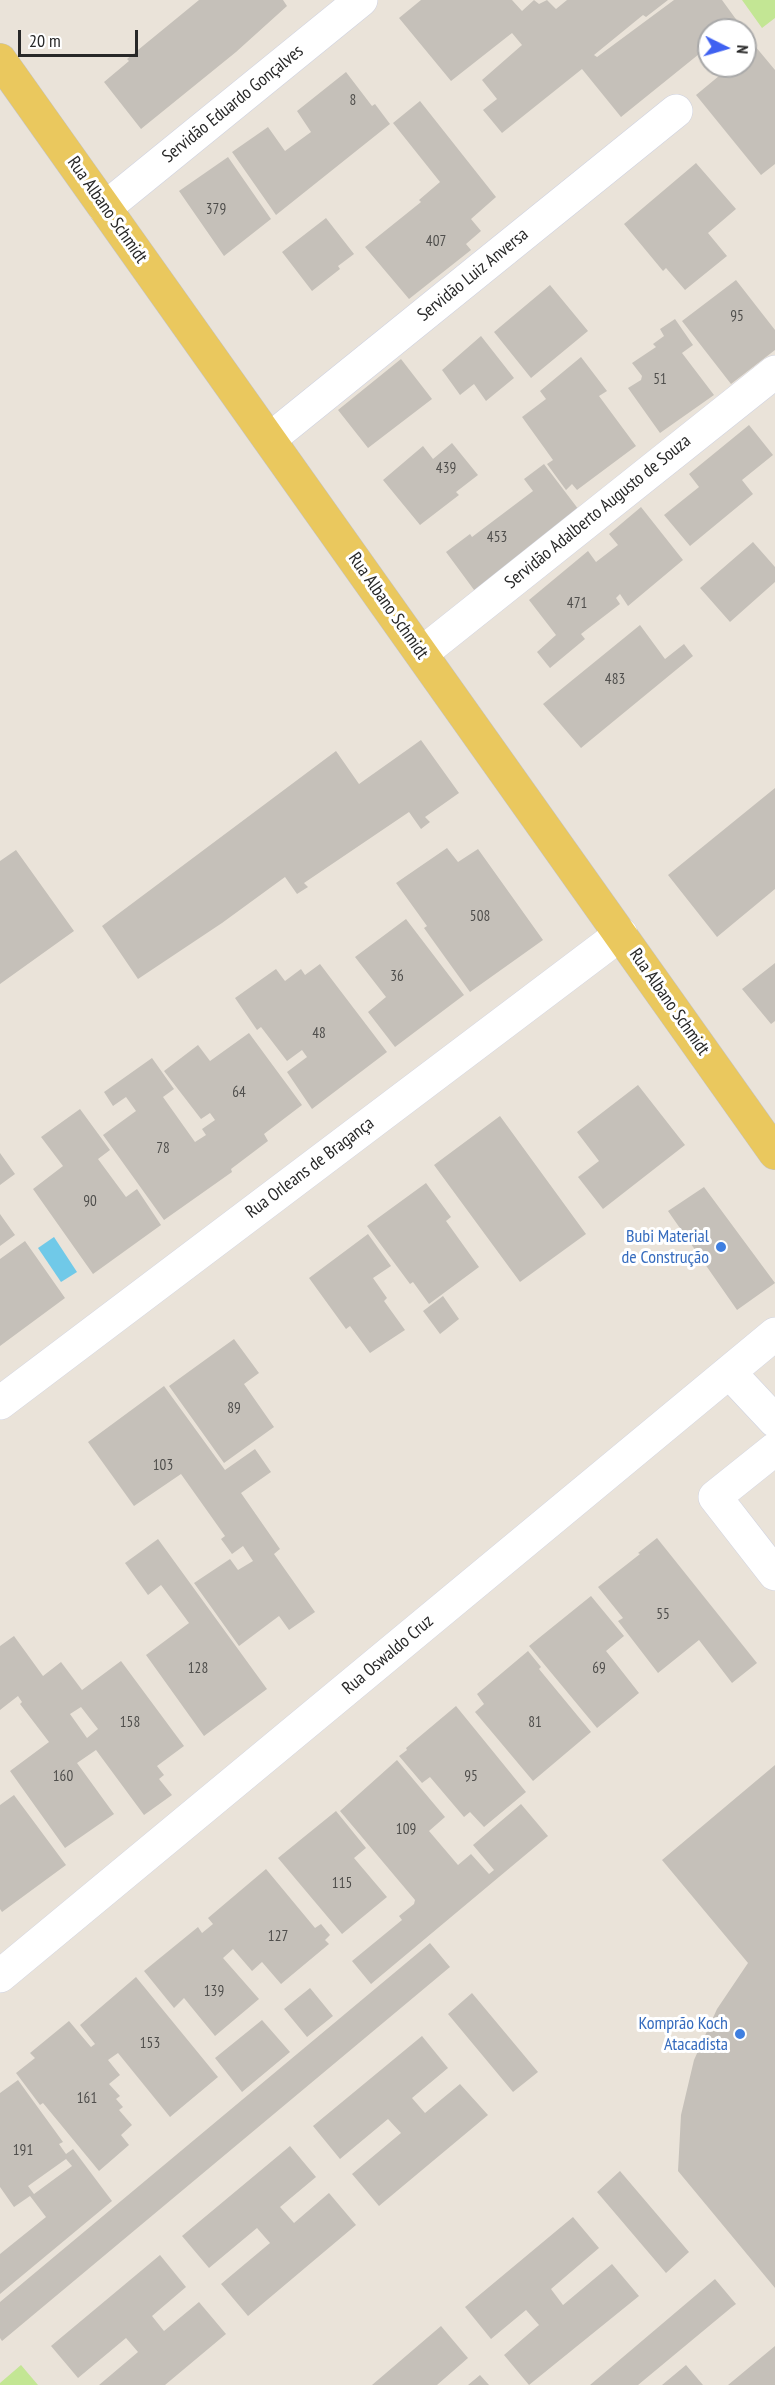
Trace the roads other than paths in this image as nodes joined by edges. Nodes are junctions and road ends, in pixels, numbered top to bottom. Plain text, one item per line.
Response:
1 (361, 0) edge
2 (0, 60) edge
3 (675, 111) dead end
4 (105, 208) junction
5 (775, 372) edge
6 (270, 440) junction
7 (422, 653) junction
8 (621, 934) junction
9 (775, 1152) edge
10 (775, 1334) edge
11 (729, 1372) junction
12 (0, 1403) edge
13 (775, 1422) edge
14 (775, 1449) edge
15 (775, 1573) edge
16 (0, 1976) edge

1 - 4 street, Servidão Eduardo Gonçalves
2 - 4 main road, Rua Albano Schmidt
3 - 6 street, Servidão Luiz Anversa
4 - 6 main road, Rua Albano Schmidt
5 - 7 street, Servidão Adalberto Augusto de Souza
6 - 7 main road, Rua Albano Schmidt
7 - 8 main road, Rua Albano Schmidt
8 - 9 main road, Rua Albano Schmidt
8 - 12 street, Rua Orleans de Bragança
10 - 11 street, Rua Oswaldo Cruz
11 - 13 street
11 - 16 street, Rua Oswaldo Cruz
14 - 15 street

